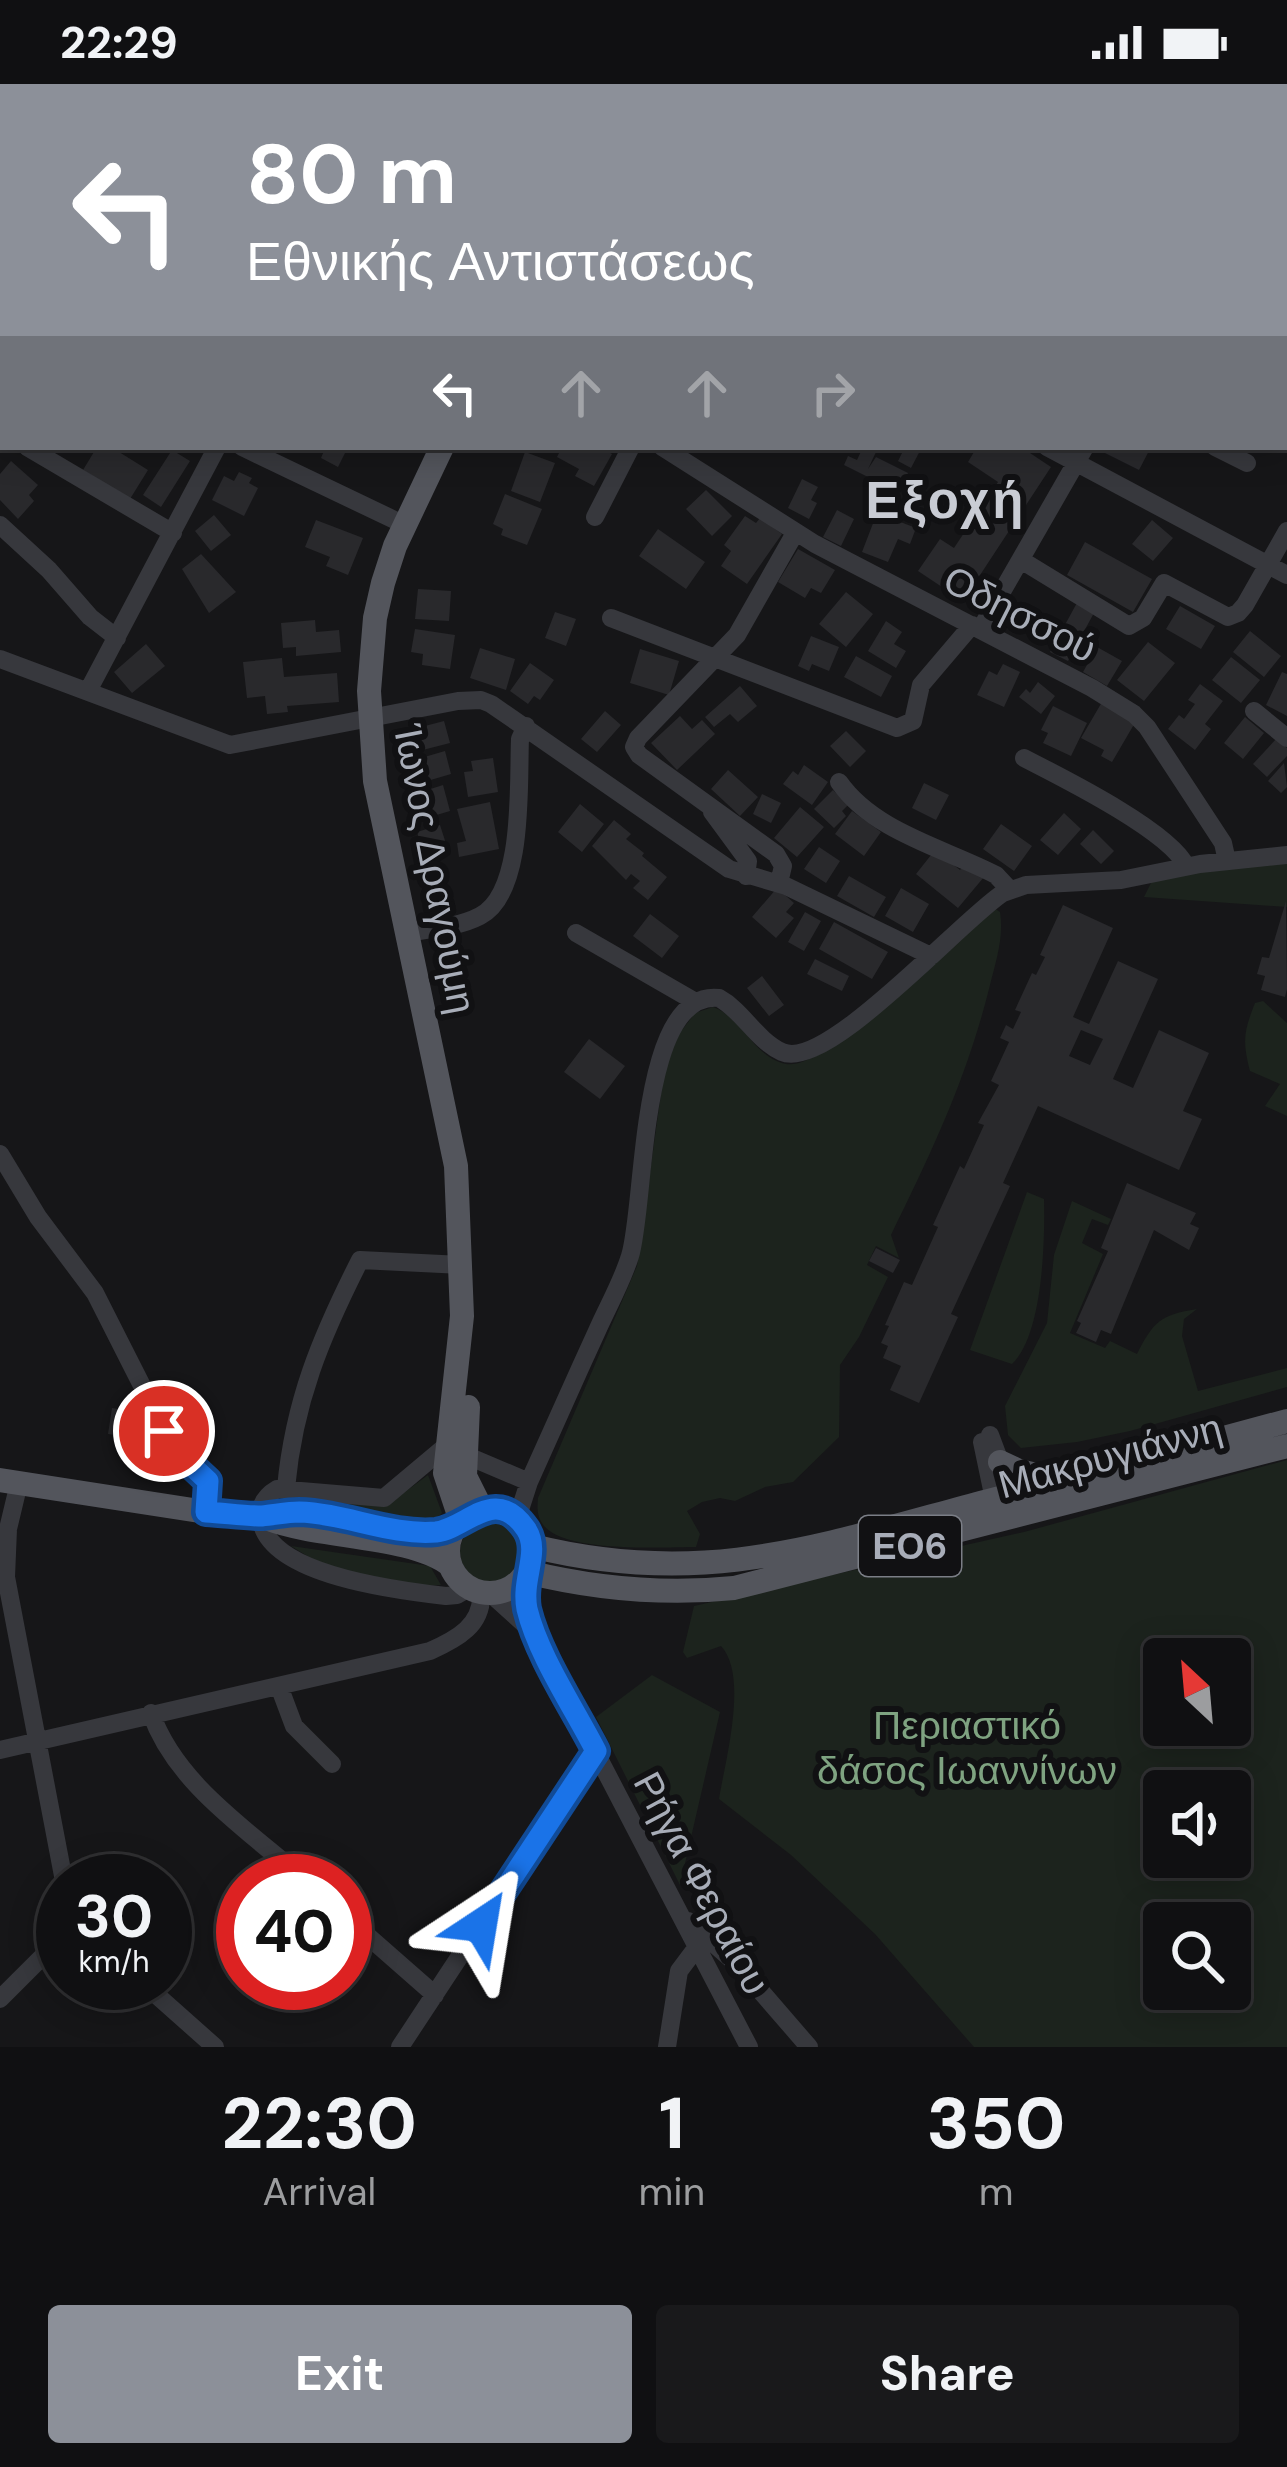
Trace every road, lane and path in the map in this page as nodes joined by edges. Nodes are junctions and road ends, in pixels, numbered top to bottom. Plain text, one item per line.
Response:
1 (32, 450) edge
2 (215, 450) edge
3 (248, 450) edge
4 (441, 450) edge
5 (629, 450) edge
6 (667, 450) edge
7 (1221, 450) edge
8 (1081, 455) edge
9 (1247, 463) dead end
10 (595, 518) dead end
11 (405, 524) junction
12 (0, 525) edge
13 (1287, 531) edge
14 (173, 533) junction
15 (795, 533) junction
16 (1021, 560) junction
17 (1278, 570) edge
18 (611, 618) dead end
19 (976, 627) junction
20 (117, 638) junction
21 (0, 658) edge
22 (716, 658) junction
23 (88, 692) junction
24 (1254, 711) dead end
25 (369, 718) junction
26 (526, 726) junction
27 (1287, 737) edge
28 (1024, 758) dead end
29 (839, 782) dead end
30 (713, 807) junction
31 (1287, 855) edge
32 (1227, 861) junction
33 (1186, 866) junction
34 (746, 876) junction
35 (778, 884) junction
36 (1010, 890) junction
37 (407, 933) junction
38 (576, 933) dead end
39 (931, 956) junction
40 (694, 1001) junction
41 (0, 1154) edge
42 (462, 1265) junction
43 (1287, 1421) edge
44 (1287, 1447) edge
45 (455, 1450) junction
46 (1000, 1462) junction
47 (1066, 1481) junction
48 (10, 1482) edge
49 (530, 1482) junction
50 (286, 1488) junction
51 (1006, 1508) junction
52 (206, 1512) junction
53 (261, 1516) junction
54 (467, 1518) junction
55 (517, 1519) junction
56 (532, 1546) junction
57 (450, 1565) junction
58 (525, 1574) junction
59 (480, 1591) junction
60 (536, 1635) junction
61 (279, 1686) junction
62 (152, 1713) junction
63 (39, 1741) junction
64 (0, 1750) edge
65 (596, 1751) junction
66 (332, 1764) dead end
67 (59, 1854) edge
68 (276, 1854) edge
69 (678, 1912) junction
70 (372, 1940) edge
71 (697, 1947) junction
72 (36, 1963) edge
73 (435, 1995) junction
74 (0, 1999) edge
75 (173, 2010) edge
76 (215, 2047) edge
77 (400, 2047) edge
78 (667, 2047) edge
79 (748, 2047) edge
80 (809, 2047) edge

1 - 14 street
2 - 14 street
3 - 11 street
4 - 11 main road, Ίωνος Δραγούμη
5 - 10 street
6 - 15 street, Οδησσού
7 - 9 street
8 - 16 street
8 - 17 street
11 - 25 main road, Ίωνος Δραγούμη
12 - 20 street
13 - 17 street
14 - 20 street
15 - 19 street, Οδησσού
15 - 22 street
16 - 17 street
16 - 19 street
18 - 22 street
19 - 22 street
19 - 32 street, Οδησσού
20 - 23 street
21 - 23 street
22 - 30 street
23 - 25 street
24 - 27 street
25 - 26 street
25 - 37 main road, Ίωνος Δραγούμη
26 - 34 street
26 - 37 street
28 - 33 street
29 - 36 street
30 - 34 street
30 - 35 street
31 - 32 street
32 - 33 street
33 - 36 street
34 - 35 street
35 - 39 street
36 - 39 street
37 - 42 main road, Ίωνος Δραγούμη
38 - 40 street
39 - 40 street
40 - 49 street
41 - 52 street
42 - 45 main road, Ίωνος Δραγούμη
42 - 50 street
43 - 47 main road, Μακρυγιάννη / ΕΟ6
44 - 51 main road, Μακρυγιάννη / ΕΟ6
45 - 49 street
45 - 50 street
45 - 54 main road, Ίωνος Δραγούμη
46 - 47 main road
46 - 51 street
46 - 51 street
47 - 51 main road, Μακρυγιάννη / ΕΟ6
48 - 52 main road
48 - 63 street
49 - 55 street
50 - 53 street
51 - 56 main road, Μακρυγιάννη / ΕΟ6
51 - 58 main road, Μακρυγιάννη / ΕΟ6
52 - 53 main road
53 - 54 main road
53 - 57 main road
53 - 59 street
54 - 55 main road
54 - 57 main road
55 - 56 main road
56 - 58 main road
57 - 59 main road
58 - 59 main road
58 - 60 street
59 - 60 street
59 - 61 street
60 - 65 street, Ρήγα Φεραίου
61 - 62 street
61 - 66 street
62 - 63 street
62 - 68 street
63 - 64 street
63 - 67 street
65 - 69 street, Ρήγα Φεραίου
65 - 73 street
69 - 71 street, Ρήγα Φεραίου
69 - 80 street
70 - 73 street
71 - 78 street
71 - 79 street, Ρήγα Φεραίου
72 - 74 street
73 - 77 street
75 - 76 street

